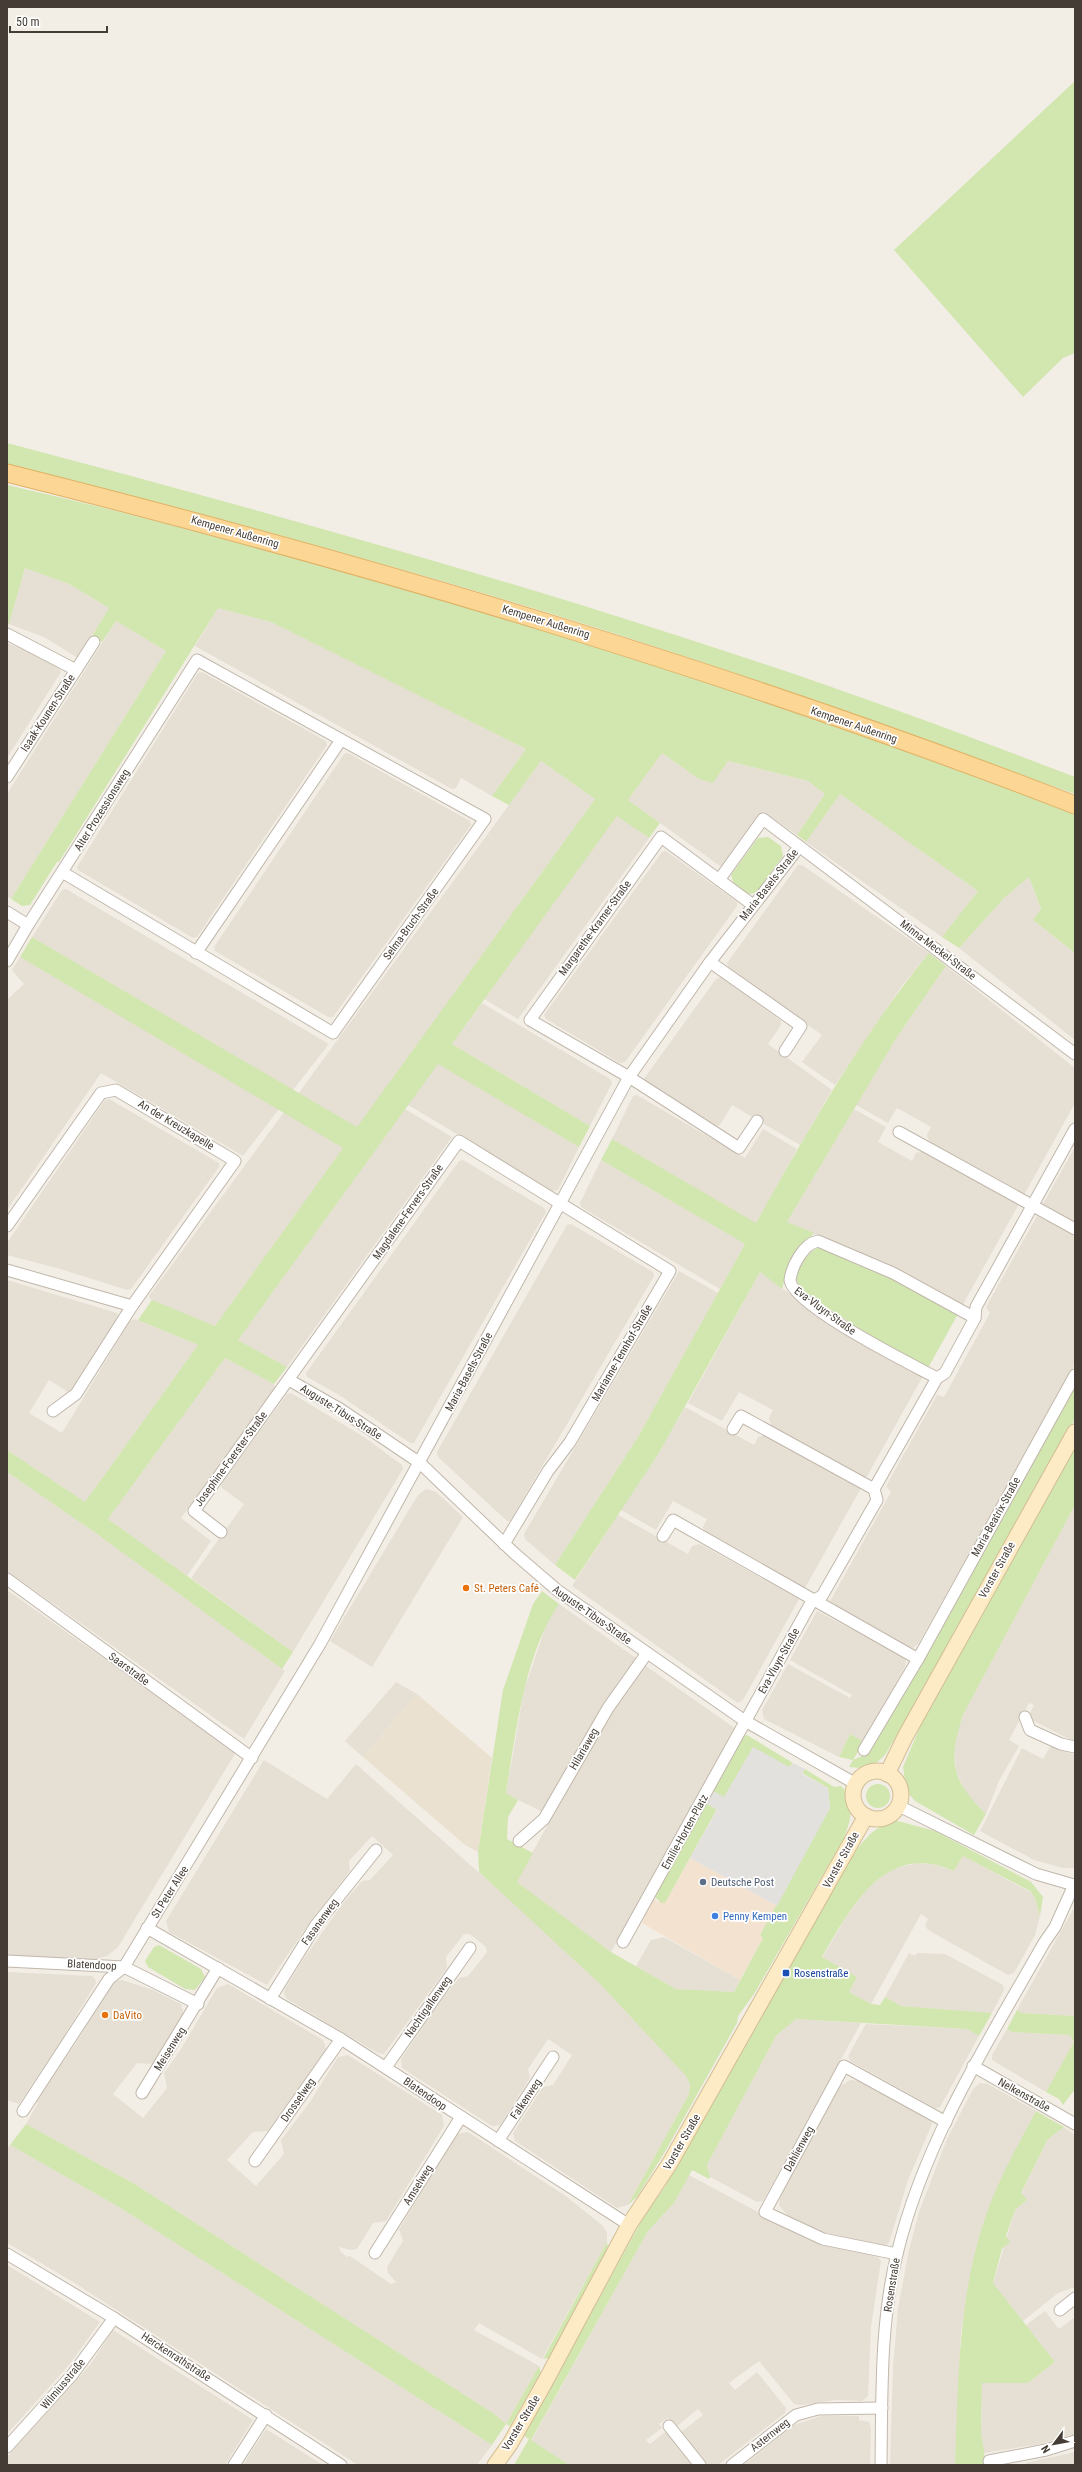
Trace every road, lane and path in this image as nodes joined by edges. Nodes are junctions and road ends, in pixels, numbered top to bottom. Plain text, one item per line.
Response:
1 (7, 473) edge
2 (7, 634) edge
3 (94, 642) dead end
4 (197, 660) joint
5 (76, 670) junction
6 (341, 740) junction
7 (7, 777) edge
8 (1075, 805) edge
9 (799, 847) junction
10 (62, 872) junction
11 (719, 880) junction
12 (753, 905) junction
13 (7, 912) edge
14 (28, 926) junction
15 (196, 953) junction
16 (7, 961) edge
17 (710, 962) junction
18 (785, 1051) dead end
19 (1075, 1054) edge
20 (629, 1077) junction
21 (757, 1121) dead end
22 (1075, 1129) edge
23 (899, 1132) dead end
24 (559, 1203) junction
25 (1032, 1206) junction
26 (7, 1226) edge
27 (1075, 1230) edge
28 (7, 1270) edge
29 (132, 1306) junction
30 (975, 1318) junction
31 (1075, 1375) edge
32 (937, 1378) junction
33 (289, 1380) junction
34 (53, 1411) dead end
35 (733, 1429) dead end
36 (1075, 1432) edge
37 (420, 1463) junction
38 (874, 1489) junction
39 (221, 1532) dead end
40 (663, 1536) dead end
41 (504, 1544) junction
42 (7, 1579) edge
43 (812, 1601) junction
44 (646, 1653) junction
45 (918, 1659) junction
46 (307, 1666) joint
47 (1025, 1717) dead end
48 (745, 1721) junction
49 (1075, 1747) edge
50 (864, 1750) dead end
51 (252, 1758) junction
52 (887, 1774) junction
53 (856, 1784) junction
54 (899, 1806) junction
55 (866, 1816) junction
56 (519, 1841) dead end
57 (376, 1850) dead end
58 (1075, 1885) edge
59 (147, 1928) junction
60 (623, 1942) dead end
61 (470, 1948) dead end
62 (7, 1961) edge
63 (124, 1967) junction
64 (218, 1968) junction
65 (270, 1999) junction
66 (198, 2004) junction
67 (341, 2039) junction
68 (553, 2057) dead end
69 (973, 2066) junction
70 (386, 2067) junction
71 (142, 2093) dead end
72 (23, 2110) dead end
73 (461, 2117) junction
74 (946, 2122) junction
75 (1075, 2124) edge
76 (498, 2141) junction
77 (255, 2161) dead end
78 (629, 2225) junction
79 (375, 2253) dead end
80 (7, 2254) edge
81 (897, 2254) junction
82 (1075, 2298) edge
83 (1060, 2310) dead end
84 (114, 2318) junction
85 (882, 2408) junction
86 (266, 2415) junction
87 (669, 2426) dead end
88 (1075, 2441) edge
89 (7, 2447) edge
90 (990, 2461) dead end
91 (234, 2465) edge
92 (341, 2465) edge
93 (495, 2465) edge
94 (700, 2465) edge
95 (732, 2465) edge
96 (881, 2465) edge

1 - 8 main road, Kempener Außenring
2 - 5 street, Isaak-Kounen-Straße
3 - 5 street, Isaak-Kounen-Straße
4 - 6 street, Selma-Bruch-Straße
4 - 10 street, Alter Prozessionsweg
5 - 7 street, Isaak-Kounen-Straße
6 - 15 street
6 - 15 street, Selma-Bruch-Straße
9 - 11 street, Maria-Basels-Straße
9 - 12 street, Maria-Basels-Straße
9 - 19 street, Minna-Meckel-Straße
10 - 14 street, Alter Prozessionsweg
10 - 15 street, Selma-Bruch-Straße
11 - 12 street, Margarethe-Kramer-Straße
11 - 20 street, Margarethe-Kramer-Straße
12 - 17 street, Maria-Basels-Straße
13 - 14 street
14 - 16 street, Alter Prozessionsweg
17 - 18 street
17 - 20 street, Maria-Basels-Straße
20 - 21 street
20 - 24 street, Maria-Basels-Straße
22 - 25 street, Eva-Vluyn-Straße
23 - 25 street
24 - 33 street, Magdalene-Fervers-Straße
24 - 37 street, Maria-Basels-Straße
24 - 41 street, Marianne-Tennhof-Straße
25 - 27 street
25 - 30 street, Eva-Vluyn-Straße
26 - 29 street, An der Kreuzkapelle
28 - 29 street
29 - 34 street, An der Kreuzkapelle
30 - 32 street, Eva-Vluyn-Straße
30 - 32 street, Eva-Vluyn-Straße
31 - 45 street, Maria-Beatrix-Straße
32 - 38 street, Eva-Vluyn-Straße
33 - 37 street, Auguste-Tibus-Straße
33 - 39 street, Josephine-Foerster-Straße
35 - 38 street
36 - 52 main road, Vorster Straße
37 - 41 street, Auguste-Tibus-Straße
37 - 46 street, Maria-Basels-Straße
38 - 43 street, Eva-Vluyn-Straße
40 - 43 street
41 - 44 street, Auguste-Tibus-Straße
42 - 51 street, Saarstraße
43 - 45 street
43 - 48 street, Eva-Vluyn-Straße
44 - 48 street, Auguste-Tibus-Straße
44 - 56 street, Hilariaweg
45 - 50 street, Maria-Beatrix-Straße
46 - 51 street, St.Peter Allee
47 - 49 street
48 - 53 street, Auguste-Tibus-Straße
48 - 60 street, Emilie-Horten-Platz
51 - 59 street, St.Peter Allee
52 - 53 main road
52 - 54 main road
53 - 55 main road
54 - 55 main road
54 - 58 street, Rosenstraße
55 - 78 main road, Vorster Straße
57 - 65 street, Fasanenweg
58 - 69 street, Rosenstraße
59 - 63 street, St.Peter Allee
59 - 64 street, Blatendoop
61 - 70 street, Nachtigallenweg
62 - 63 street, Blatendoop
63 - 66 street, Blatendoop
63 - 72 street, St.Peter Allee
64 - 65 street, Blatendoop
64 - 66 street
65 - 67 street, Blatendoop
66 - 71 street, Meisenweg
67 - 70 street, Blatendoop
67 - 77 street, Drosselweg
68 - 76 street, Falkenweg
69 - 74 street, Rosenstraße
69 - 75 street, Nelkenstraße
70 - 73 street, Blatendoop
73 - 76 street, Blatendoop
73 - 79 street, Amselweg
74 - 81 street, Rosenstraße
74 - 81 street, Dahlienweg
76 - 78 street, Blatendoop
78 - 93 main road, Vorster Straße
80 - 84 street, Herckenrathstraße
81 - 85 street, Rosenstraße
82 - 83 street
84 - 86 street, Herckenrathstraße
84 - 89 street, Wilmiusstraße
85 - 95 street, Asternweg
85 - 96 street, Rosenstraße
86 - 91 street
86 - 92 street, Herckenrathstraße
87 - 94 street
88 - 90 street

